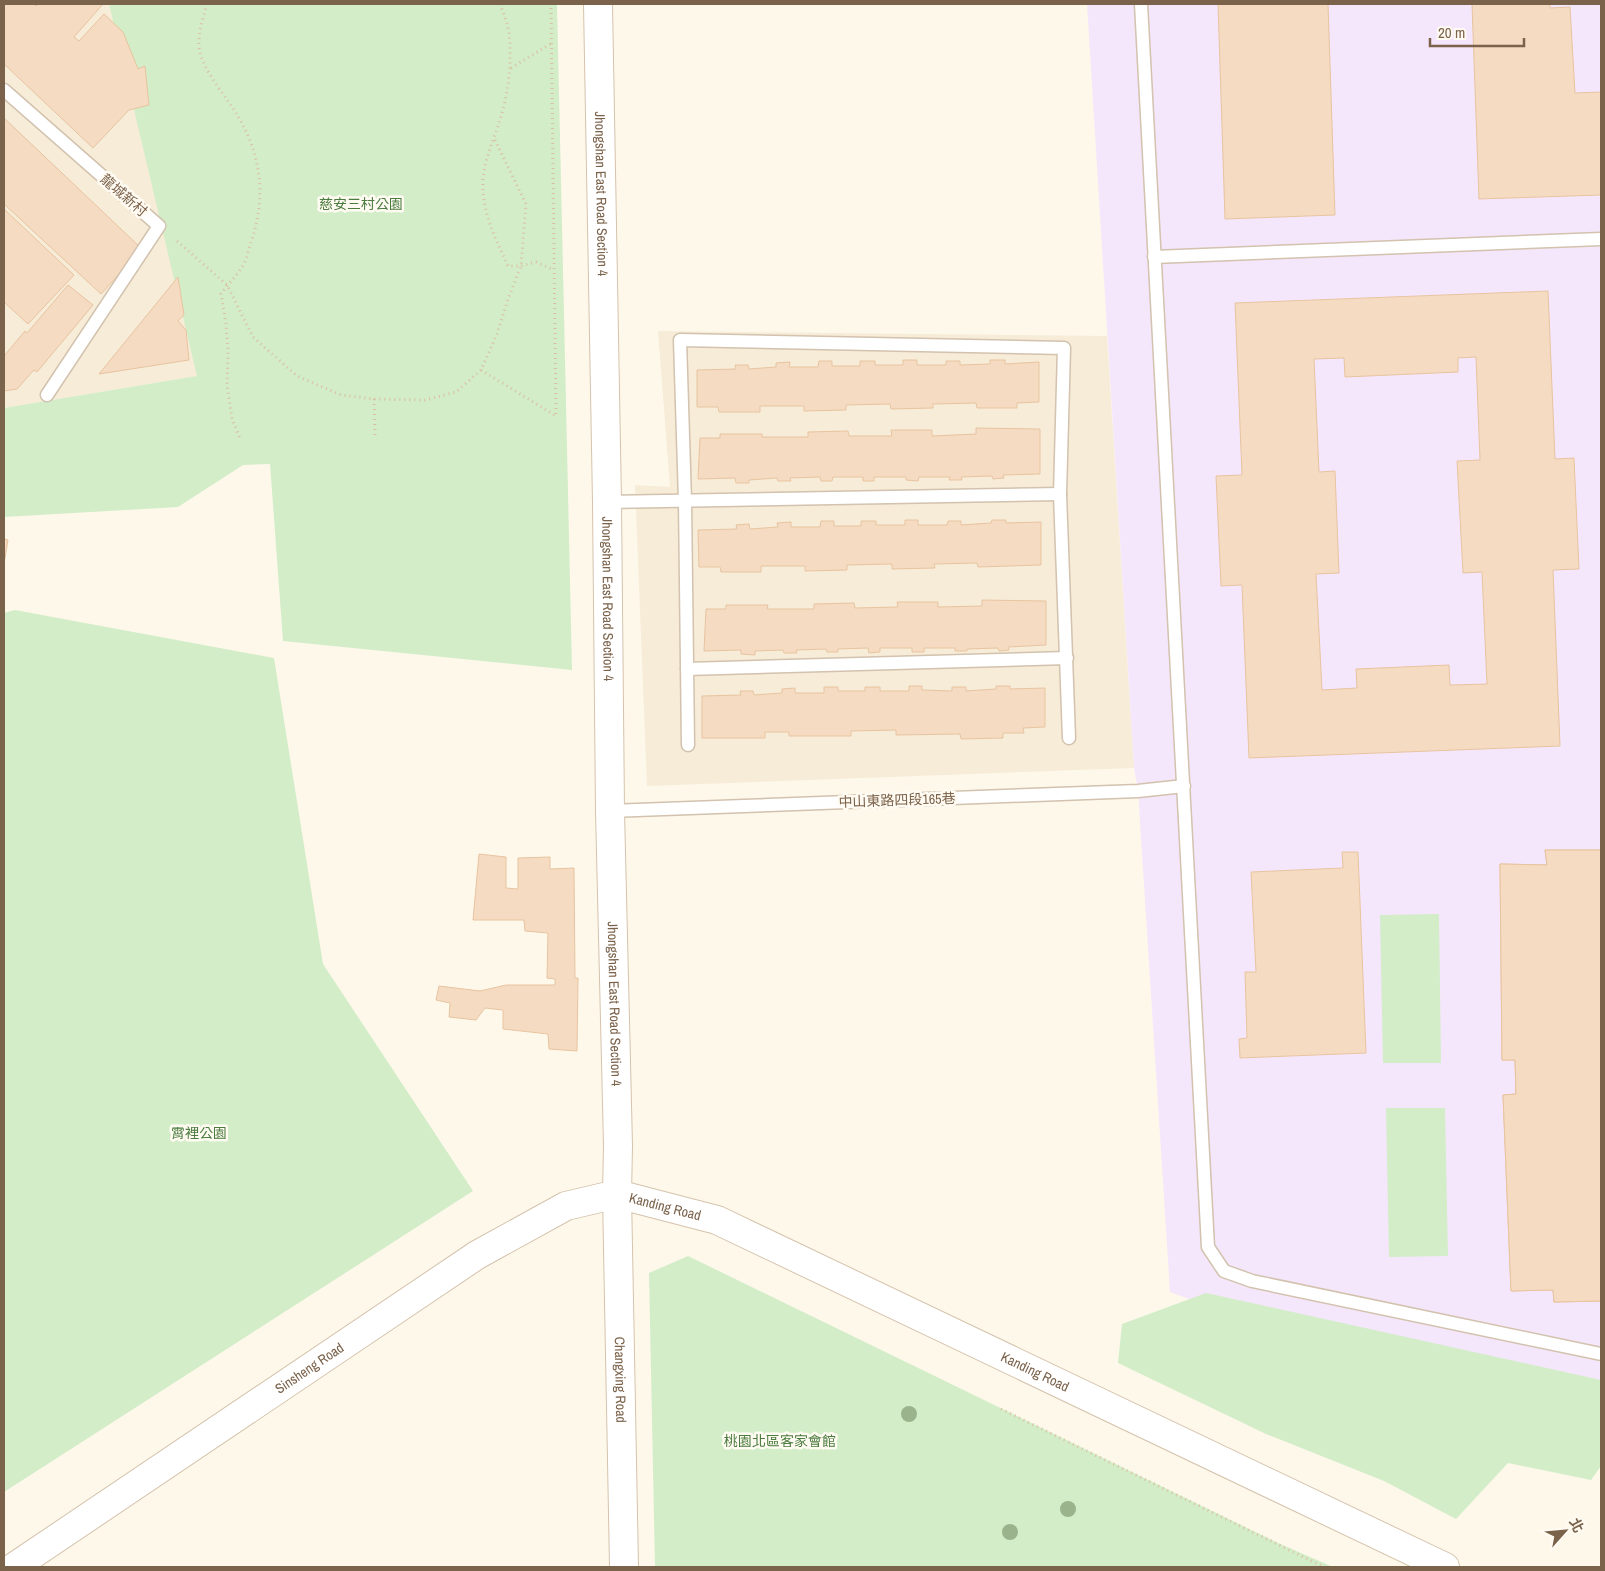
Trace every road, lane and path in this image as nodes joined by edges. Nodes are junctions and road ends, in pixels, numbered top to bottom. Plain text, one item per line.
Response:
1 (207, 4) edge
2 (500, 4) edge
3 (551, 4) edge
4 (598, 4) edge
5 (1141, 4) edge
6 (552, 43) junction
7 (511, 68) junction
8 (4, 90) edge
9 (494, 138) junction
10 (160, 226) junction
11 (1601, 239) edge
12 (1154, 257) junction
13 (521, 266) junction
14 (554, 270) junction
15 (227, 285) junction
16 (481, 370) junction
17 (47, 395) dead end
18 (374, 399) junction
19 (375, 435) dead end
20 (240, 438) dead end
21 (1060, 494) junction
22 (685, 501) junction
23 (607, 502) junction
24 (1066, 658) junction
25 (687, 669) junction
26 (1069, 738) dead end
27 (688, 745) dead end
28 (1184, 786) junction
29 (610, 811) junction
30 (617, 1194) junction
31 (1601, 1354) edge
32 (1001, 1409) dead end
33 (1439, 1566) edge
34 (14, 1567) edge
35 (624, 1567) edge
36 (1324, 1567) edge

1 - 15 path
2 - 7 path
3 - 6 path
4 - 23 street, Jhongshan East Road Section 4
5 - 12 lane
6 - 7 path
6 - 14 path
7 - 9 path
8 - 10 lane, 龍城新村
9 - 13 path
9 - 13 path
10 - 15 path
10 - 17 lane, 龍城新村
11 - 12 lane
12 - 28 lane
13 - 14 path
13 - 16 path
14 - 16 path
15 - 18 path
15 - 20 path
16 - 18 path
18 - 19 path
21 - 22 lane
21 - 22 lane
21 - 24 lane
22 - 23 lane
22 - 25 lane
23 - 29 street, Jhongshan East Road Section 4
24 - 25 lane
24 - 26 lane
25 - 27 lane
28 - 29 lane, 中山東路四段165巷
28 - 31 lane
29 - 30 street, Jhongshan East Road Section 4
30 - 33 street, Kanding Road
30 - 34 street, Sinsheng Road
30 - 35 street, Changxing Road
32 - 36 path

